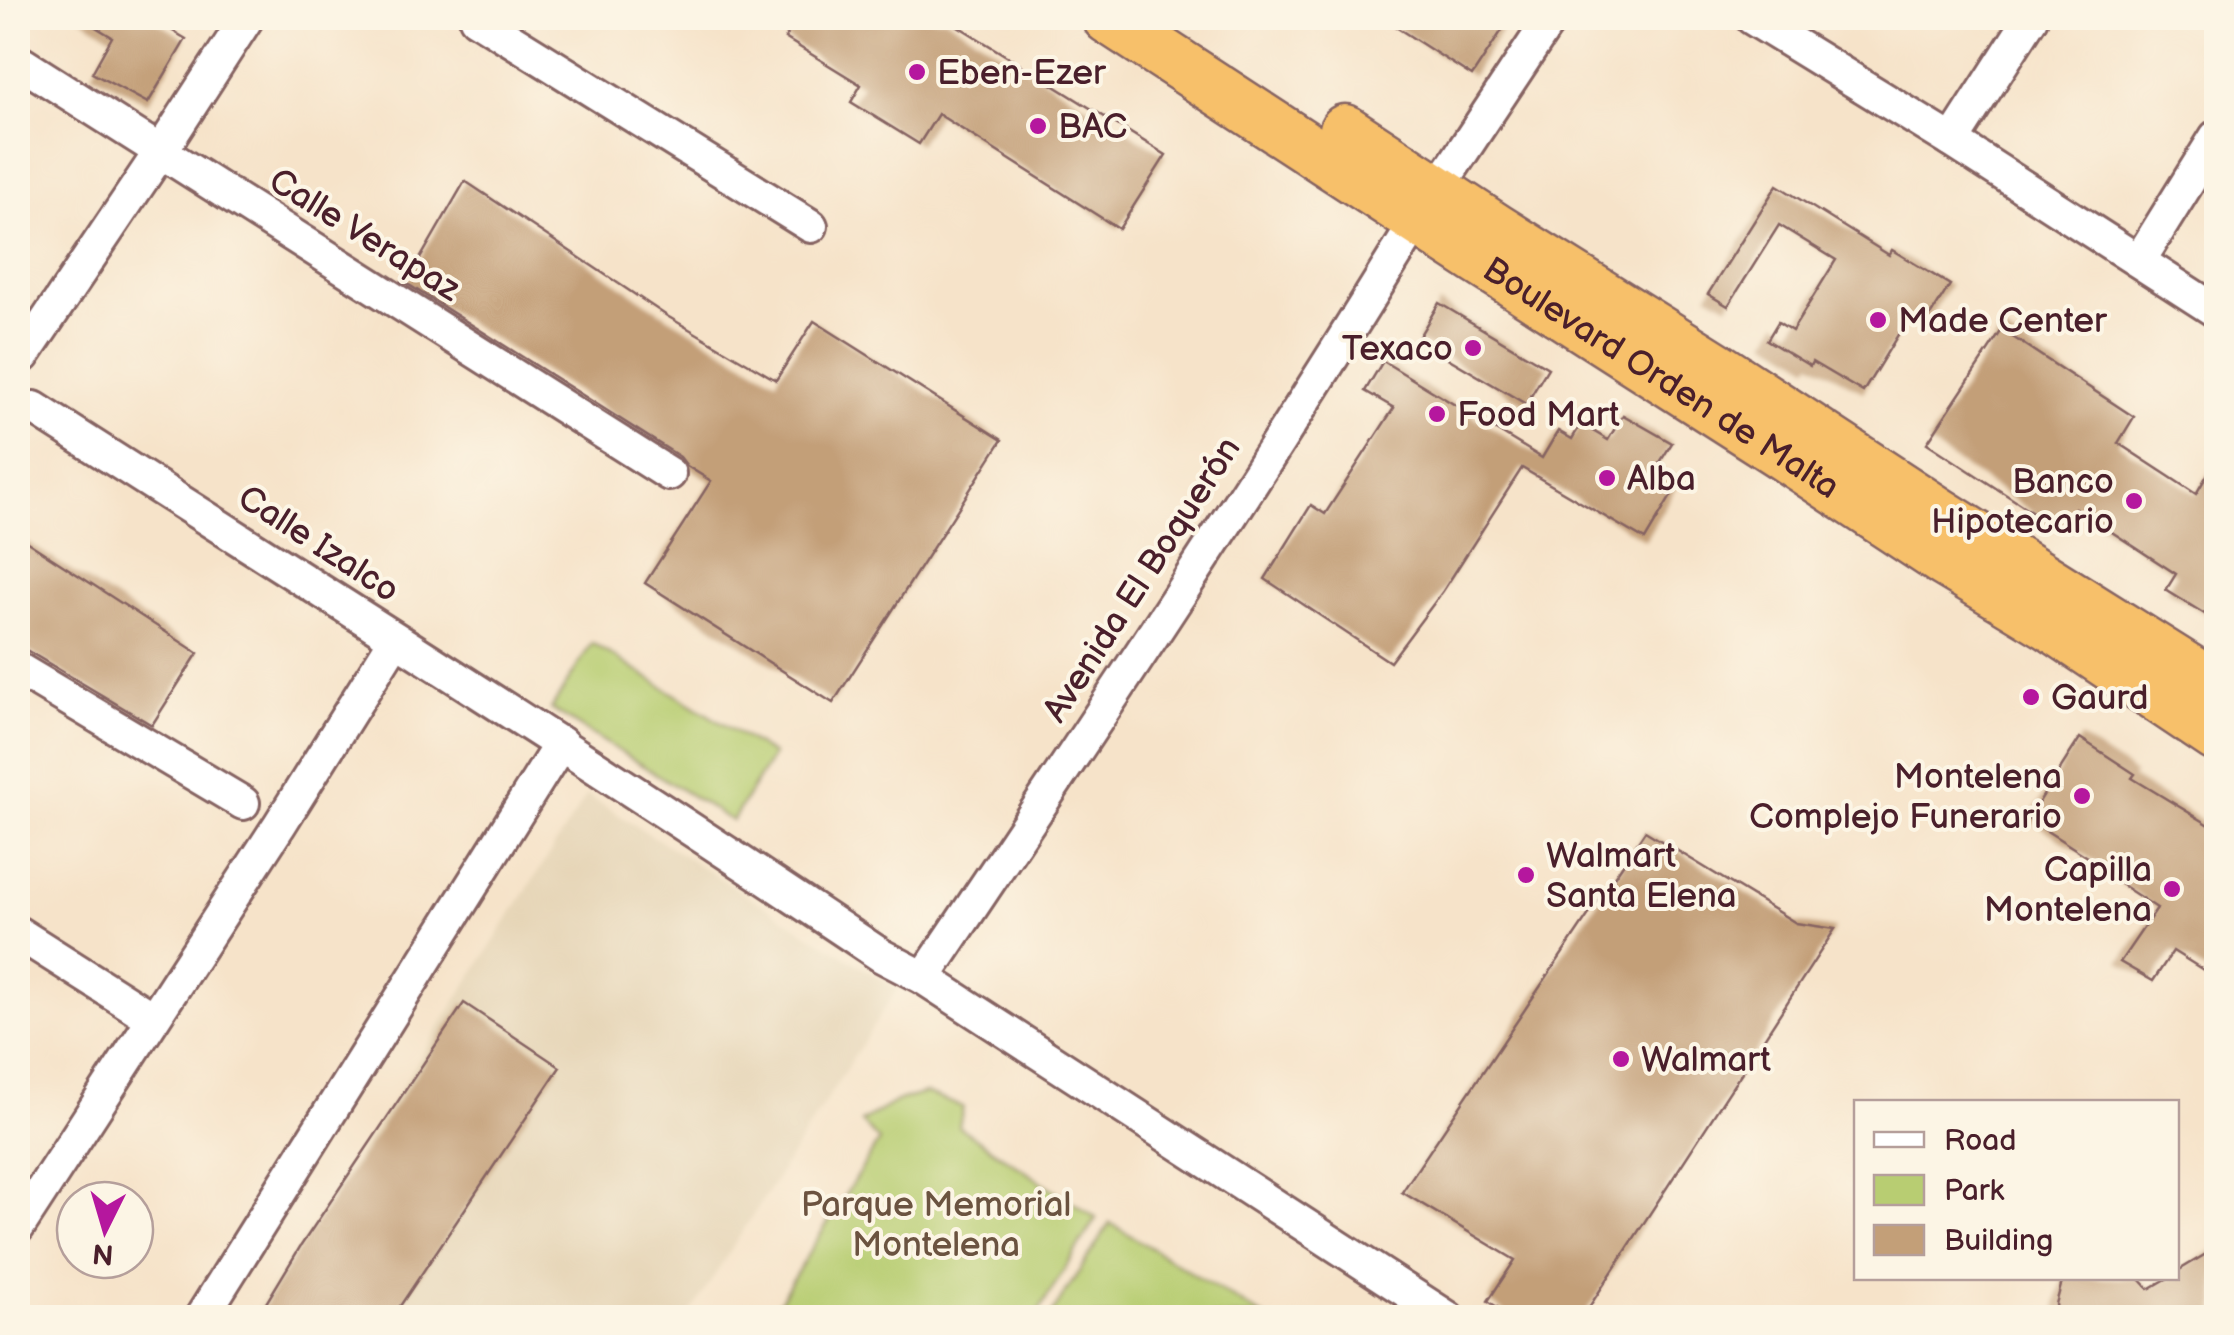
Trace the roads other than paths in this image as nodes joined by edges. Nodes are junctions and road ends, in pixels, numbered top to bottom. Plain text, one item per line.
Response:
1 (247, 18) edge
2 (476, 18) edge
3 (1108, 18) edge
4 (1173, 18) edge
5 (1551, 18) edge
6 (2031, 18) edge
7 (1763, 20) edge
8 (18, 61) edge
9 (2216, 137) edge
10 (1952, 142) junction
11 (161, 151) junction
12 (1428, 205) junction
13 (811, 226) dead end
14 (2139, 261) junction
15 (2216, 311) edge
16 (20, 354) edge
17 (26, 415) edge
18 (669, 474) dead end
19 (395, 640) junction
20 (18, 669) edge
21 (2216, 688) edge
22 (2216, 736) edge
23 (561, 743) junction
24 (243, 803) dead end
25 (18, 933) edge
26 (924, 978) junction
27 (152, 1018) junction
28 (22, 1213) edge
29 (201, 1318) edge
30 (1448, 1318) edge

1 - 11 street
2 - 13 street
3 - 12 highway, Boulevard Orden de Malta
4 - 12 highway, Boulevard Orden de Malta
5 - 12 street, Avenida El Boquerón
6 - 10 street
7 - 10 street
8 - 11 street, Calle Verapaz
9 - 14 street
10 - 14 street
11 - 16 street
11 - 18 street, Calle Verapaz
12 - 21 highway, Boulevard Orden de Malta
12 - 22 highway, Boulevard Orden de Malta
12 - 26 street, Avenida El Boquerón
14 - 15 street
16 - 17 street
17 - 19 street, Calle Izalco
19 - 23 street, Calle Izalco
19 - 27 street
20 - 24 street
23 - 26 street, Calle Izalco
23 - 29 street
25 - 27 street
26 - 30 street, Calle Izalco
27 - 28 street

